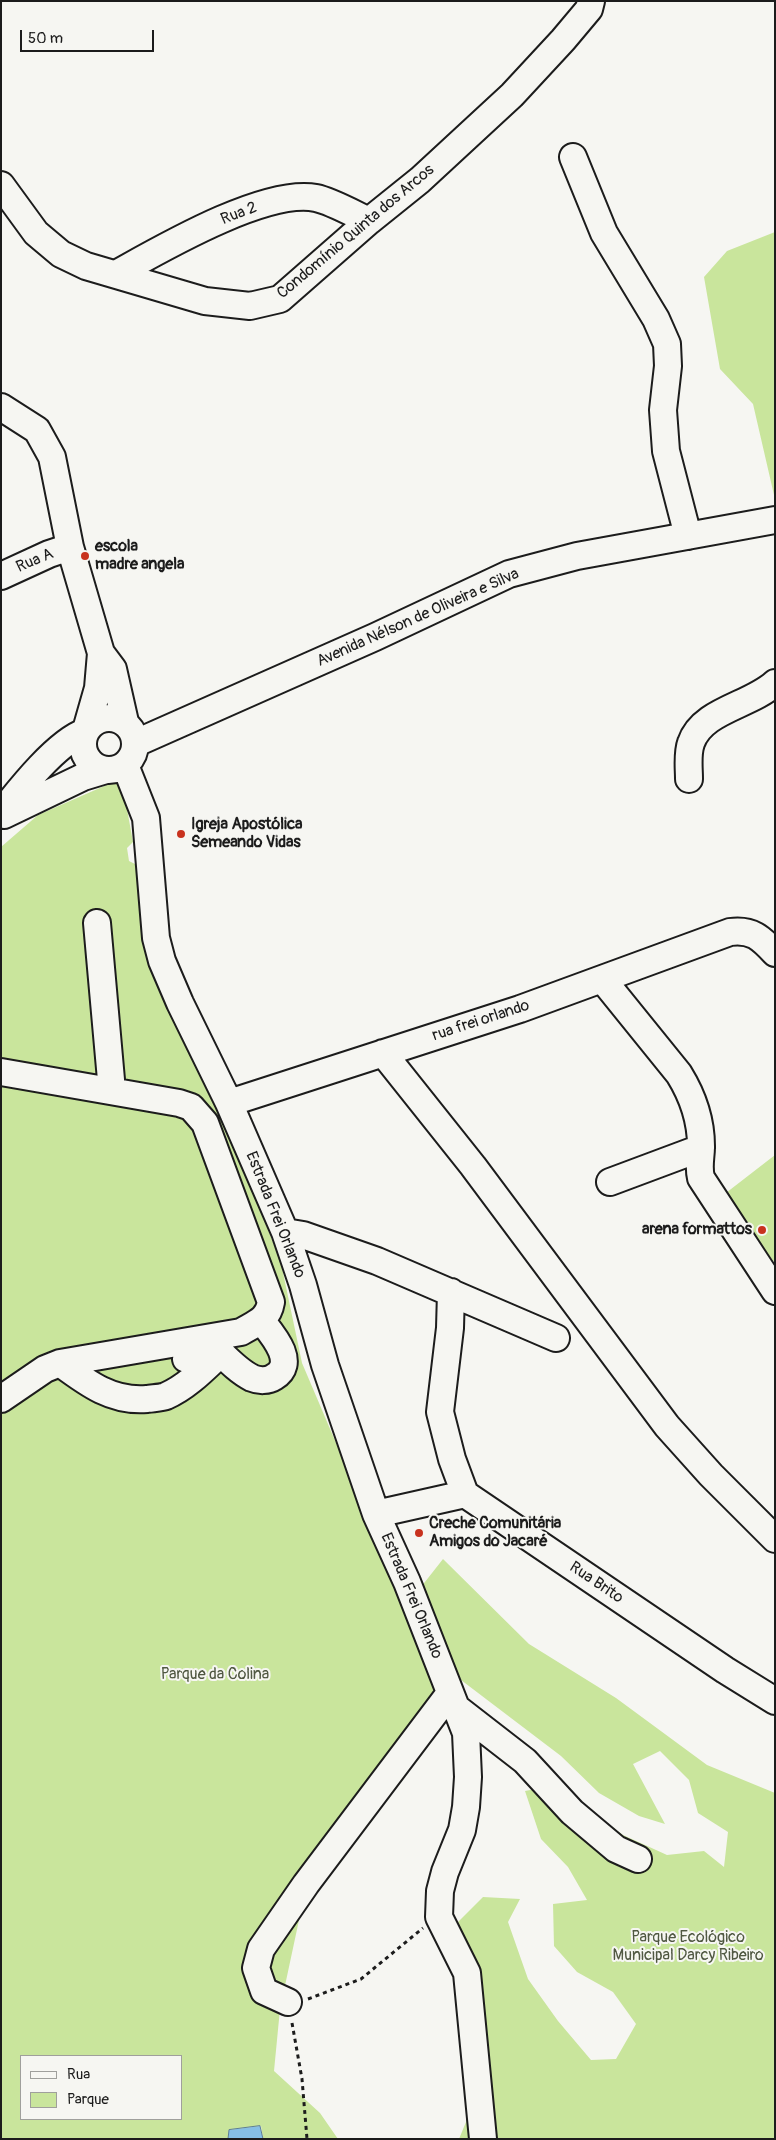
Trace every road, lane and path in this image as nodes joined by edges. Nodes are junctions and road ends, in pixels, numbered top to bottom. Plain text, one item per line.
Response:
1 (591, 1) edge
2 (573, 158) dead end
3 (1, 185) edge
4 (369, 220) junction
5 (116, 274) junction
6 (1, 407) edge
7 (775, 520) edge
8 (688, 536) junction
9 (70, 547) junction
10 (1, 576) edge
11 (101, 653) junction
12 (775, 683) edge
13 (86, 731) junction
14 (125, 747) junction
15 (689, 779) dead end
16 (2, 810) edge
17 (97, 923) dead end
18 (775, 953) edge
19 (603, 980) junction
20 (383, 1053) junction
21 (1, 1072) edge
22 (112, 1091) junction
23 (229, 1103) junction
24 (701, 1148) junction
25 (610, 1182) dead end
26 (285, 1232) junction
27 (775, 1290) edge
28 (451, 1292) junction
29 (251, 1326) junction
30 (556, 1338) dead end
31 (221, 1353) junction
32 (70, 1370) junction
33 (1, 1399) edge
34 (465, 1494) junction
35 (376, 1514) junction
36 (775, 1539) edge
37 (454, 1701) junction
38 (775, 1701) edge
39 (638, 1859) dead end
40 (439, 1917) junction
41 (288, 2002) junction
42 (307, 2139) edge
43 (483, 2139) edge

1 - 4 street, Condomínio Quinta dos Arcos
2 - 8 street
3 - 5 street, Condomínio Quinta dos Arcos
4 - 5 street, Rua 2
4 - 5 street, Condomínio Quinta dos Arcos
6 - 9 street
7 - 8 street, Avenida Nélson de Oliveira e Silva
8 - 14 street, Avenida Nélson de Oliveira e Silva
9 - 10 street, Rua A
9 - 11 street
11 - 13 street
11 - 14 street, Estrada Frei Orlando
12 - 15 street
13 - 14 street
13 - 14 street
13 - 16 street, Avenida Nélson de Oliveira e Silva
14 - 16 street, Avenida Nélson de Oliveira e Silva
14 - 23 street, Estrada Frei Orlando
17 - 22 street
18 - 19 street, rua frei orlando
19 - 20 street, rua frei orlando
19 - 24 street
20 - 23 street, rua frei orlando
20 - 36 street
21 - 22 street
22 - 29 street
23 - 26 street, Estrada Frei Orlando
24 - 25 street
24 - 27 street
26 - 28 street
26 - 35 street, Estrada Frei Orlando
28 - 30 street
28 - 34 street
29 - 31 street
29 - 31 street
29 - 32 street
31 - 32 street
31 - 32 street
32 - 33 street
34 - 35 street
34 - 38 street, Rua Brito
35 - 37 street, Estrada Frei Orlando
37 - 39 street
37 - 40 street, Estrada Frei Orlando
37 - 41 street
40 - 41 path
40 - 43 street
41 - 42 path

